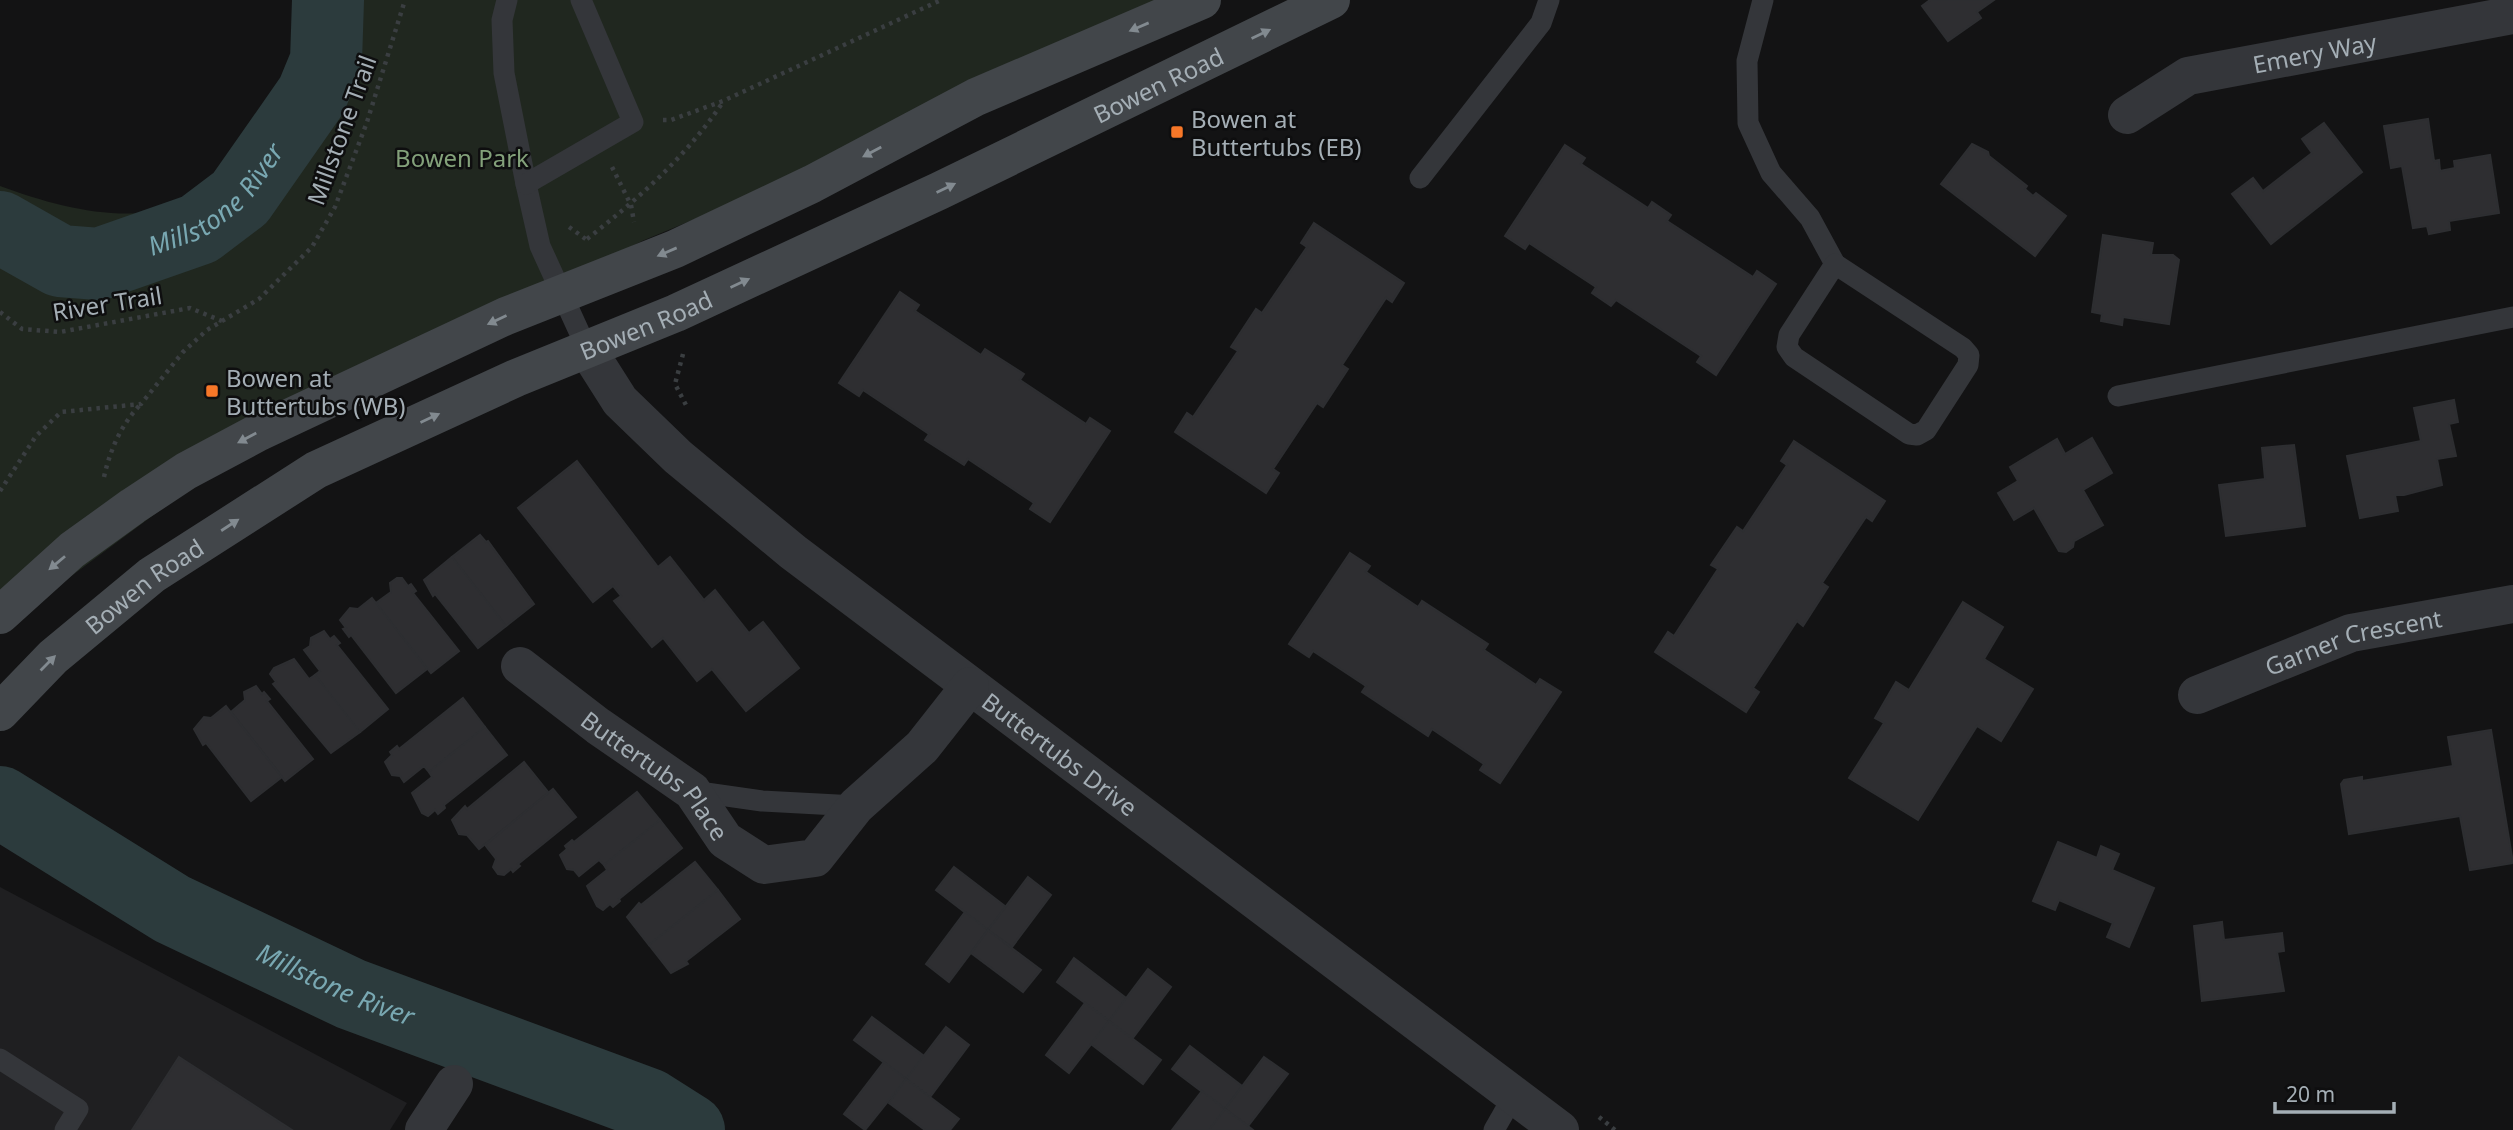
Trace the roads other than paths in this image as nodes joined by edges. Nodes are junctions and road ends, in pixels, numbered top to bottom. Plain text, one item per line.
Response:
1 (507, 0) edge
2 (581, 0) edge
3 (1202, 0) edge
4 (1331, 0) edge
5 (1549, 0) edge
6 (1763, 0) edge
7 (2513, 15) edge
8 (2127, 115) dead end
9 (1420, 178) dead end
10 (526, 184) junction
11 (1835, 264) junction
12 (560, 295) junction
13 (2513, 317) edge
14 (587, 349) junction
15 (2118, 396) dead end
16 (2513, 604) edge
17 (0, 615) edge
18 (520, 666) dead end
19 (970, 686) junction
20 (2197, 695) dead end
21 (0, 712) edge
22 (692, 791) junction
23 (856, 806) junction
24 (0, 1059) edge
25 (454, 1084) dead end
26 (1514, 1095) junction
27 (65, 1130) edge
28 (424, 1130) edge
29 (1494, 1130) edge
30 (1560, 1130) edge

1 - 10 lane
2 - 10 lane
3 -> 12 main road
14 -> 4 main road, Bowen Road
5 - 9 lane
6 - 11 lane
7 - 8 street, Emery Way
10 - 12 lane
11 - 11 lane
12 - 14 lane
12 -> 17 main road
13 - 15 lane
14 - 19 street, Buttertubs Drive
21 -> 14 main road, Bowen Road
16 - 20 street, Garner Crescent
18 - 22 street, Buttertubs Place
19 - 23 street, Buttertubs Place
19 - 26 street, Buttertubs Drive
22 - 23 lane
22 - 23 street, Buttertubs Place
24 - 27 lane
25 - 28 street
26 - 29 lane
26 - 30 street, Buttertubs Drive

